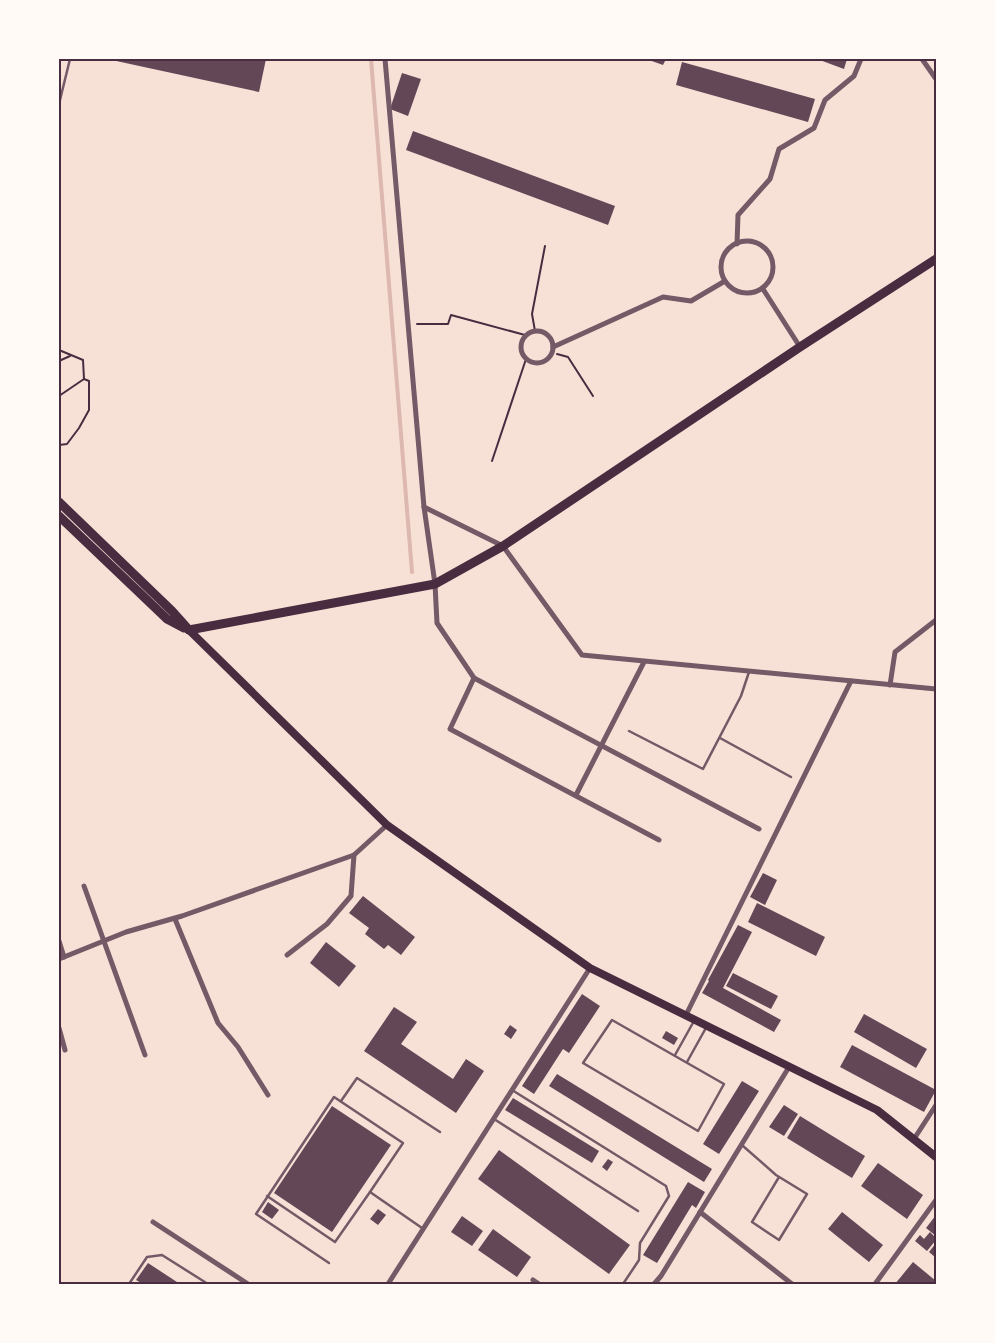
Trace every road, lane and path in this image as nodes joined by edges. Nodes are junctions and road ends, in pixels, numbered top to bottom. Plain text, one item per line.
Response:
1 (70, 59) edge
2 (385, 59) edge
3 (860, 59) edge
4 (922, 59) edge
5 (936, 79) edge
6 (59, 104) edge
7 (737, 244) junction
8 (546, 246) dead end
9 (936, 259) edge
10 (725, 280) junction
11 (763, 289) junction
12 (408, 325) junction
13 (535, 330) junction
14 (525, 335) junction
15 (800, 347) junction
16 (59, 350) edge
17 (553, 350) junction
18 (71, 356) junction
19 (526, 359) junction
20 (59, 361) edge
21 (84, 380) junction
22 (59, 396) edge
23 (593, 396) dead end
24 (59, 445) edge
25 (492, 461) dead end
26 (59, 502) edge
27 (424, 507) junction
28 (59, 516) edge
29 (503, 546) junction
30 (435, 584) junction
31 (936, 620) edge
32 (189, 630) junction
33 (644, 662) junction
34 (749, 672) junction
35 (474, 678) junction
36 (851, 681) junction
37 (890, 685) junction
38 (936, 689) edge
39 (629, 731) dead end
40 (720, 738) junction
41 (602, 746) junction
42 (791, 777) dead end
43 (576, 795) junction
44 (387, 826) junction
45 (758, 829) dead end
46 (659, 840) dead end
47 (354, 855) junction
48 (84, 886) dead end
49 (174, 919) junction
50 (59, 941) edge
51 (104, 942) junction
52 (287, 954) dead end
53 (62, 958) edge
54 (590, 968) junction
55 (686, 1016) junction
56 (695, 1020) junction
57 (708, 1026) junction
58 (59, 1028) edge
59 (66, 1050) dead end
60 (145, 1055) dead end
61 (675, 1055) junction
62 (687, 1062) junction
63 (789, 1066) junction
64 (512, 1090) junction
65 (268, 1095) dead end
66 (341, 1101) junction
67 (936, 1106) edge
68 (494, 1119) junction
69 (440, 1132) dead end
70 (914, 1139) junction
71 (742, 1145) junction
72 (936, 1157) edge
73 (779, 1177) junction
74 (370, 1192) junction
75 (267, 1196) junction
76 (936, 1200) edge
77 (638, 1211) dead end
78 (700, 1212) junction
79 (153, 1222) dead end
80 (423, 1229) junction
81 (329, 1263) dead end
82 (533, 1280) dead end
83 (129, 1284) edge
84 (208, 1284) edge
85 (248, 1284) edge
86 (388, 1284) edge
87 (539, 1284) edge
88 (622, 1284) edge
89 (654, 1284) edge
90 (792, 1284) edge
91 (875, 1284) edge

1 - 6 lane
2 - 12 street
3 - 7 street
4 - 5 street
7 - 10 street
7 - 11 street
8 - 13 path
9 - 15 highway
10 - 11 street
10 - 17 street
11 - 15 street
12 - 14 path
12 - 27 street
13 - 14 street
13 - 17 street
14 - 19 street
15 - 29 highway
16 - 18 path
17 - 19 street
17 - 23 path
18 - 20 path
18 - 21 path
19 - 25 path
21 - 22 path
21 - 24 path
26 - 32 highway
27 - 29 street
27 - 30 street
28 - 32 highway
29 - 30 highway
29 - 33 street
30 - 32 highway
30 - 35 street
31 - 37 street
32 - 44 main road
33 - 34 street
33 - 41 street
34 - 36 street
34 - 40 lane
35 - 41 street
35 - 43 street
36 - 37 street
36 - 55 street
37 - 38 street
39 - 40 lane
40 - 42 lane
41 - 43 street
41 - 45 street
43 - 46 street
44 - 47 street
44 - 54 main road
47 - 49 street
47 - 52 street
48 - 51 street
49 - 51 street
49 - 65 street
50 - 53 street
51 - 53 street
51 - 60 street
54 - 55 main road
54 - 64 street
55 - 56 main road
56 - 57 main road
56 - 61 lane
57 - 62 lane
57 - 63 main road
58 - 59 street
61 - 62 lane
61 - 62 lane
63 - 70 main road
63 - 71 street
64 - 68 street
64 - 88 lane
66 - 69 lane
66 - 74 lane
66 - 75 lane
67 - 70 street
68 - 77 lane
68 - 80 street
70 - 72 main road
71 - 73 lane
71 - 78 street
73 - 73 lane
74 - 75 lane
74 - 80 lane
75 - 81 lane
76 - 91 street
78 - 89 street
78 - 90 street
79 - 85 street
80 - 86 street
82 - 87 street
83 - 84 lane

